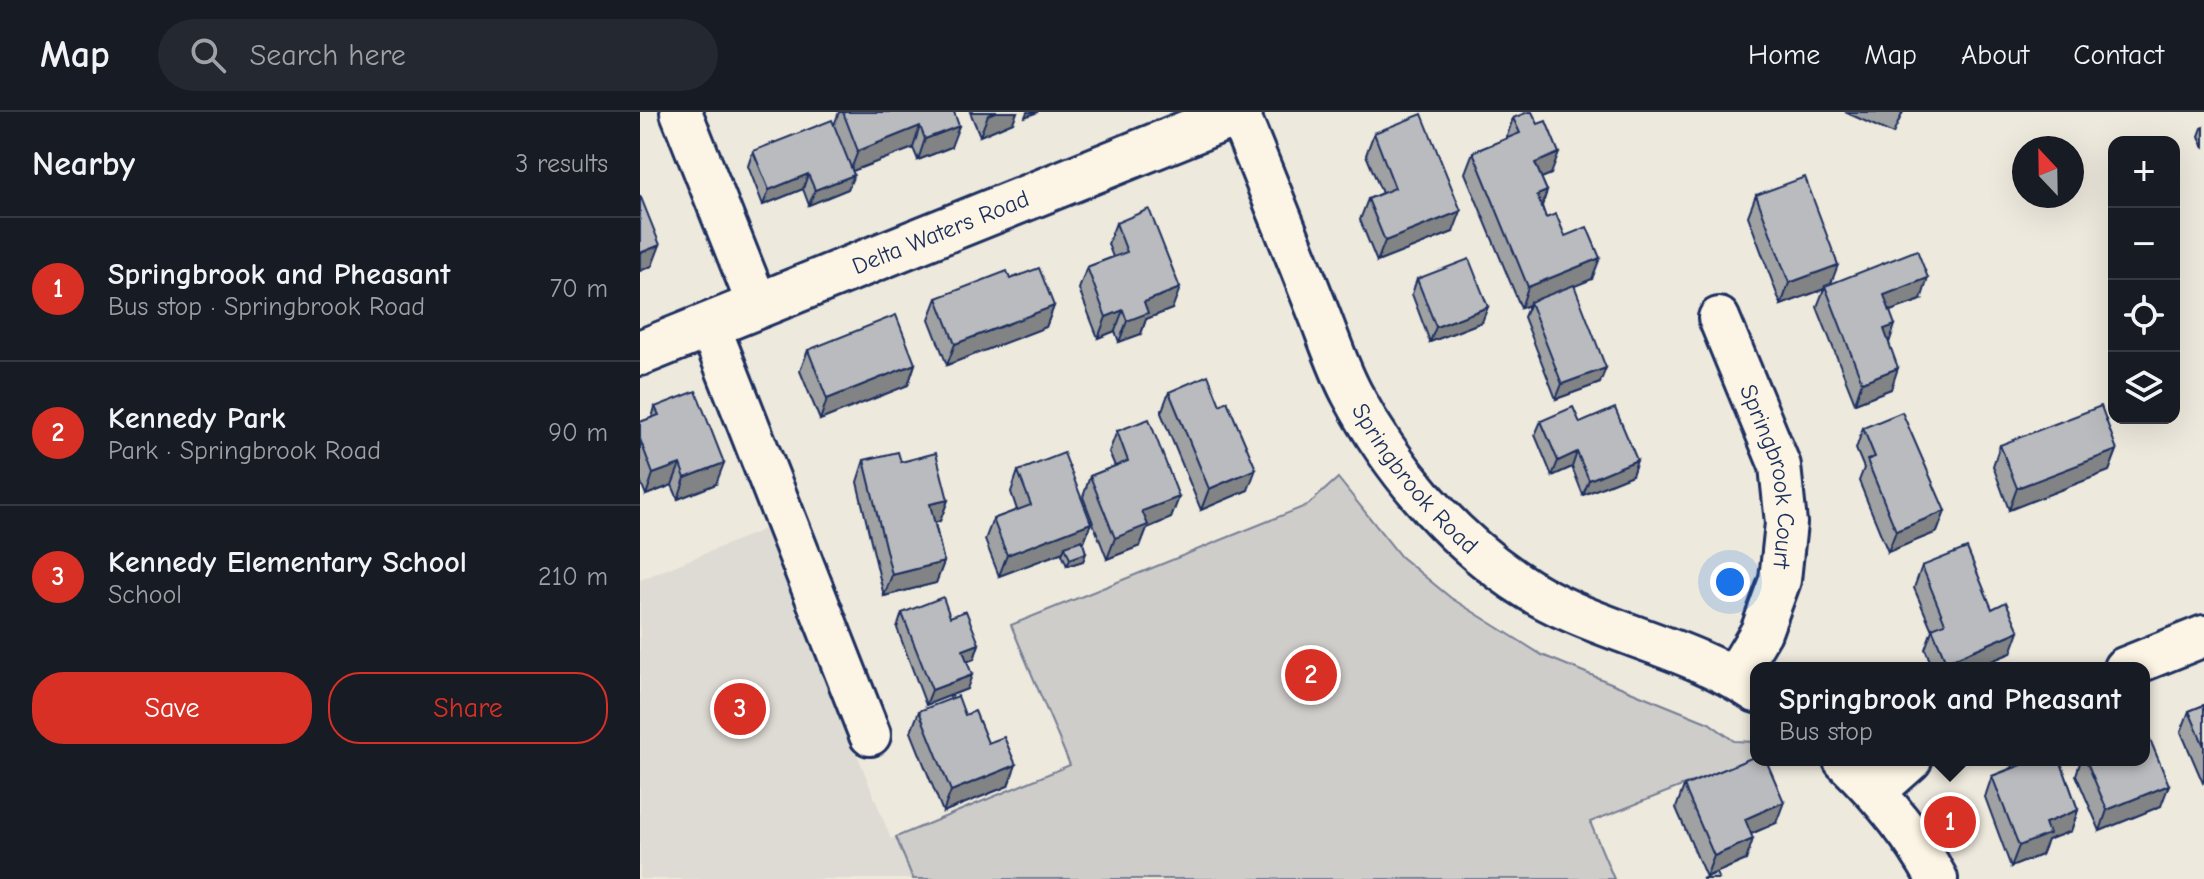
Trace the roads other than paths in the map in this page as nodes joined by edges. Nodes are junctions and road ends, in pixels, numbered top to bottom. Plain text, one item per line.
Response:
1 (681, 112) edge
2 (1239, 112) edge
3 (758, 306) junction
4 (1719, 318) dead end
5 (709, 325) junction
6 (640, 353) edge
7 (2204, 636) edge
8 (1752, 662) edge
9 (2139, 662) edge
10 (1745, 684) edge
11 (870, 735) dead end
12 (1850, 766) edge
13 (1904, 766) edge
14 (1876, 791) junction
15 (1937, 879) edge

1 - 3 street
2 - 3 main road, Delta Waters Road
2 - 10 street, Springbrook Road
3 - 5 main road, Delta Waters Road
4 - 8 street, Springbrook Court
5 - 6 main road, Delta Waters Road
5 - 11 street
7 - 9 street
12 - 14 street
13 - 14 street
14 - 15 street

